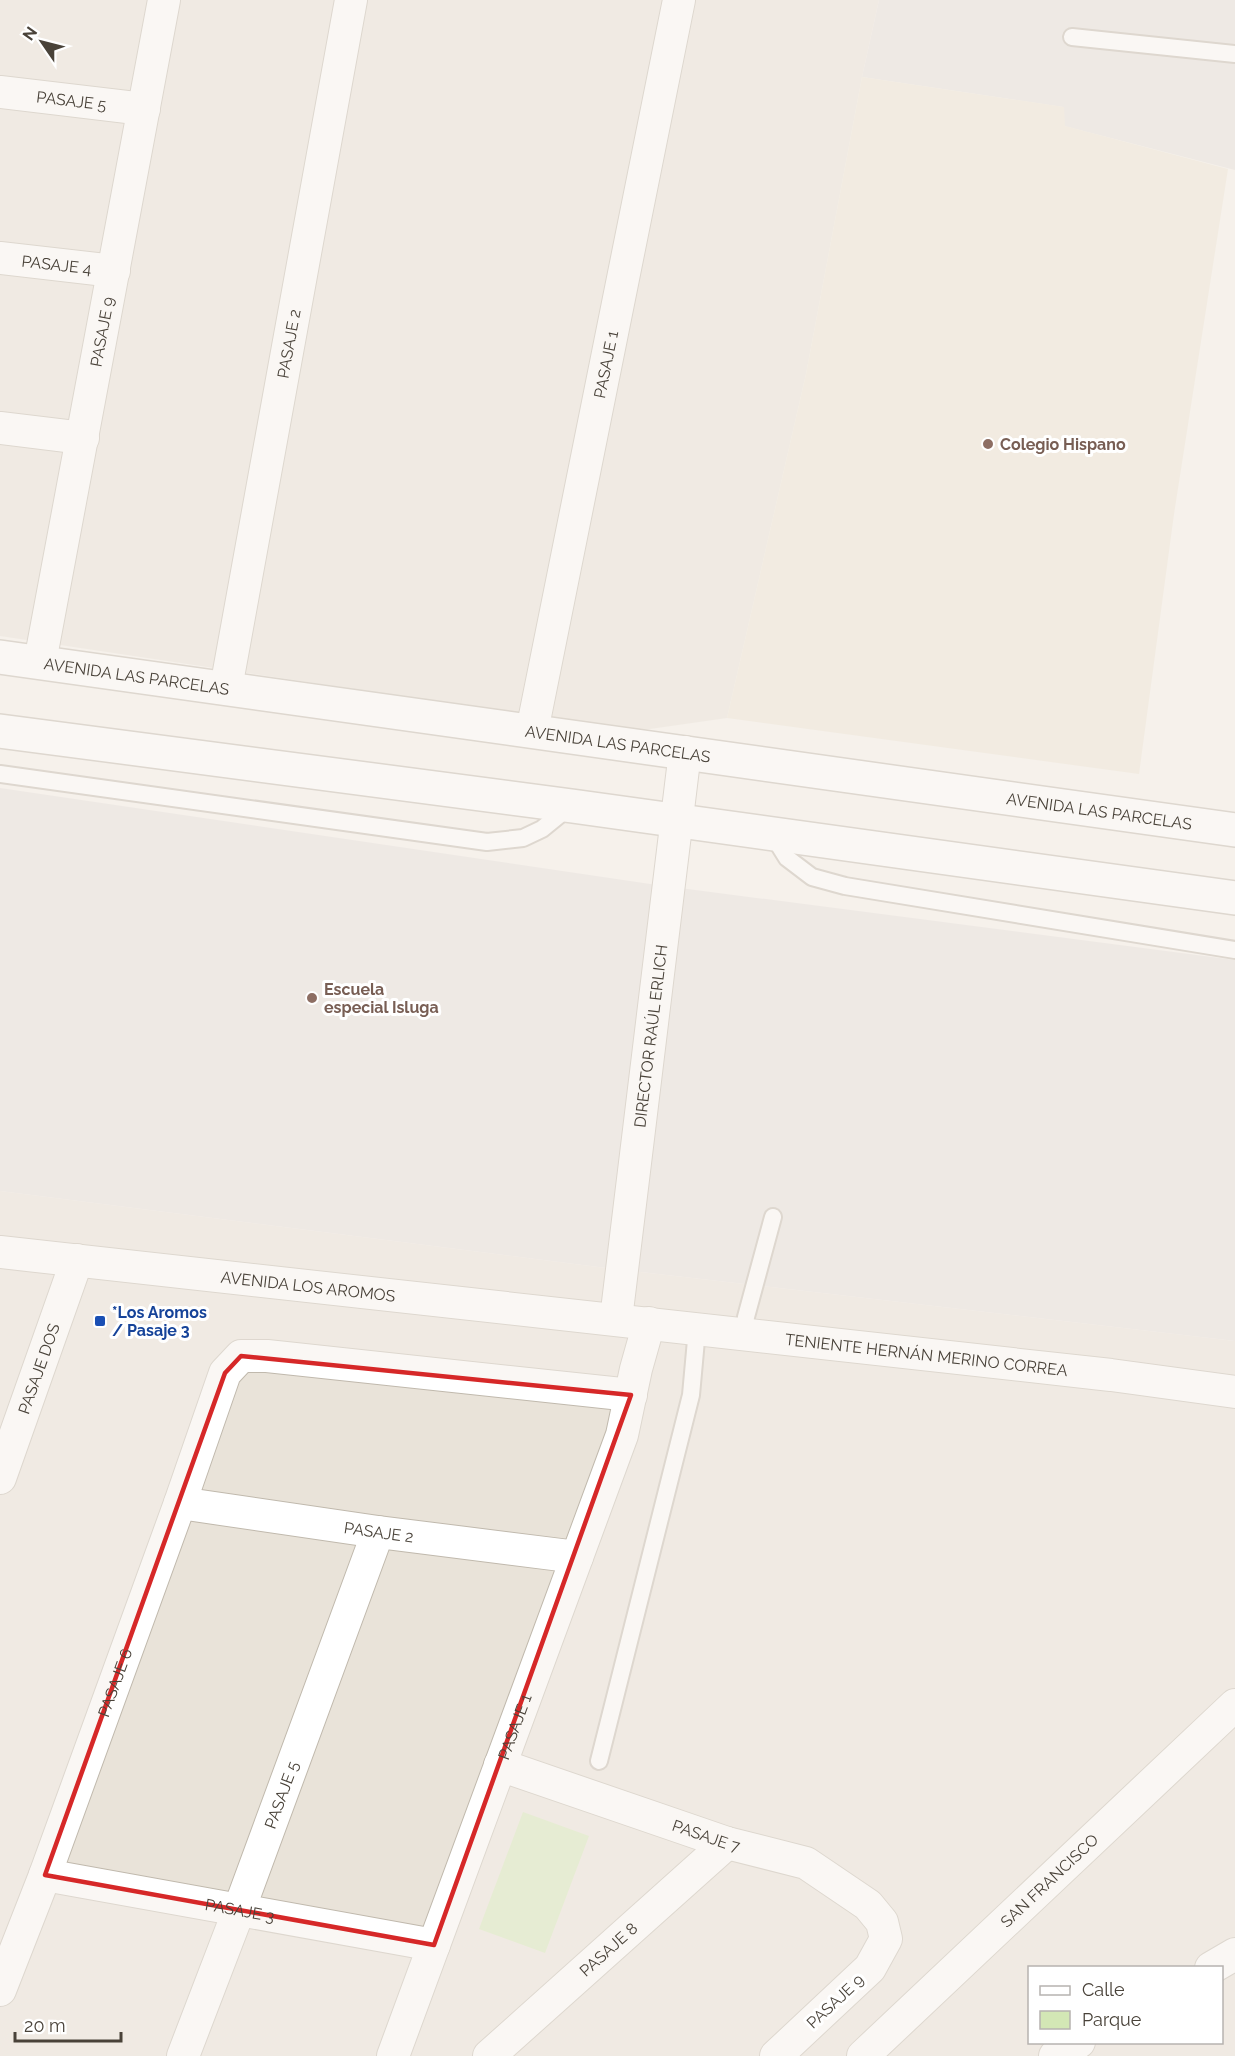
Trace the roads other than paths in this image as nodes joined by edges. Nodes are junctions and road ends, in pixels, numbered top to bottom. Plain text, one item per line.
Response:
1 (164, 0) edge
2 (351, 0) edge
3 (679, 0) edge
4 (1072, 36) dead end
5 (1235, 54) edge
6 (0, 92) edge
7 (144, 109) junction
8 (0, 258) edge
9 (114, 271) junction
10 (0, 428) edge
11 (83, 438) junction
12 (0, 657) edge
13 (40, 663) junction
14 (226, 688) junction
15 (0, 731) edge
16 (532, 731) junction
17 (685, 752) junction
18 (0, 774) edge
19 (572, 806) junction
20 (676, 820) junction
21 (1235, 830) edge
22 (771, 833) junction
23 (1235, 897) edge
24 (1235, 950) edge
25 (773, 1217) dead end
26 (0, 1252) edge
27 (77, 1260) junction
28 (616, 1319) junction
29 (649, 1323) junction
30 (697, 1329) junction
31 (744, 1334) junction
32 (1235, 1392) edge
33 (631, 1395) junction
34 (0, 1478) edge
35 (180, 1503) junction
36 (378, 1532) junction
37 (577, 1557) junction
38 (1235, 1705) edge
39 (599, 1761) dead end
40 (500, 1765) junction
41 (727, 1843) junction
42 (45, 1875) junction
43 (239, 1910) junction
44 (886, 1939) joint
45 (434, 1945) junction
46 (1235, 1954) edge
47 (1214, 1966) edge
48 (0, 1990) edge
49 (1077, 2044) edge
50 (183, 2056) edge
51 (393, 2056) edge
52 (489, 2056) edge
53 (776, 2056) edge
54 (863, 2056) edge
55 (1055, 2056) edge

1 - 7 street, PASAJE 9
2 - 14 street, PASAJE 2
3 - 16 street, PASAJE 1
4 - 5 lane
6 - 7 street, PASAJE 5
7 - 9 street, PASAJE 9
8 - 9 street, PASAJE 4
9 - 11 street, PASAJE 9
10 - 11 street
11 - 13 street, PASAJE 9
12 - 13 street, AVENIDA LAS PARCELAS
13 - 14 street, AVENIDA LAS PARCELAS
14 - 16 street, AVENIDA LAS PARCELAS
15 - 19 street
16 - 17 street, AVENIDA LAS PARCELAS
17 - 20 street, DIRECTOR RAÚL ERLICH
17 - 21 street, AVENIDA LAS PARCELAS
18 - 19 lane
19 - 20 street
20 - 22 street
20 - 28 street, DIRECTOR RAÚL ERLICH
22 - 23 street
22 - 24 lane
25 - 31 lane
26 - 27 street, AVENIDA LOS AROMOS
27 - 28 street, AVENIDA LOS AROMOS
27 - 34 street, PASAJE DOS
28 - 29 street, TENIENTE HERNÁN MERINO CORREA
29 - 30 street, TENIENTE HERNÁN MERINO CORREA
29 - 33 street, PASAJE 1
30 - 31 street, TENIENTE HERNÁN MERINO CORREA
30 - 39 lane
31 - 32 street, TENIENTE HERNÁN MERINO CORREA
33 - 35 street, PASAJE 6
33 - 37 street, PASAJE 1
35 - 36 street, PASAJE 2
35 - 42 street, PASAJE 6
36 - 37 street, PASAJE 2
36 - 43 street, PASAJE 5
37 - 40 street, PASAJE 1
38 - 54 street, SAN FRANCISCO
40 - 41 street, PASAJE 7
40 - 45 street, PASAJE 1
41 - 44 street, PASAJE 7
41 - 52 street, PASAJE 8
42 - 43 street, PASAJE 3
42 - 48 street, PASAJE 6
43 - 45 street, PASAJE 3
43 - 50 street, PASAJE 5
44 - 53 street, PASAJE 9
45 - 51 street, PASAJE 1
46 - 47 street
49 - 55 street

